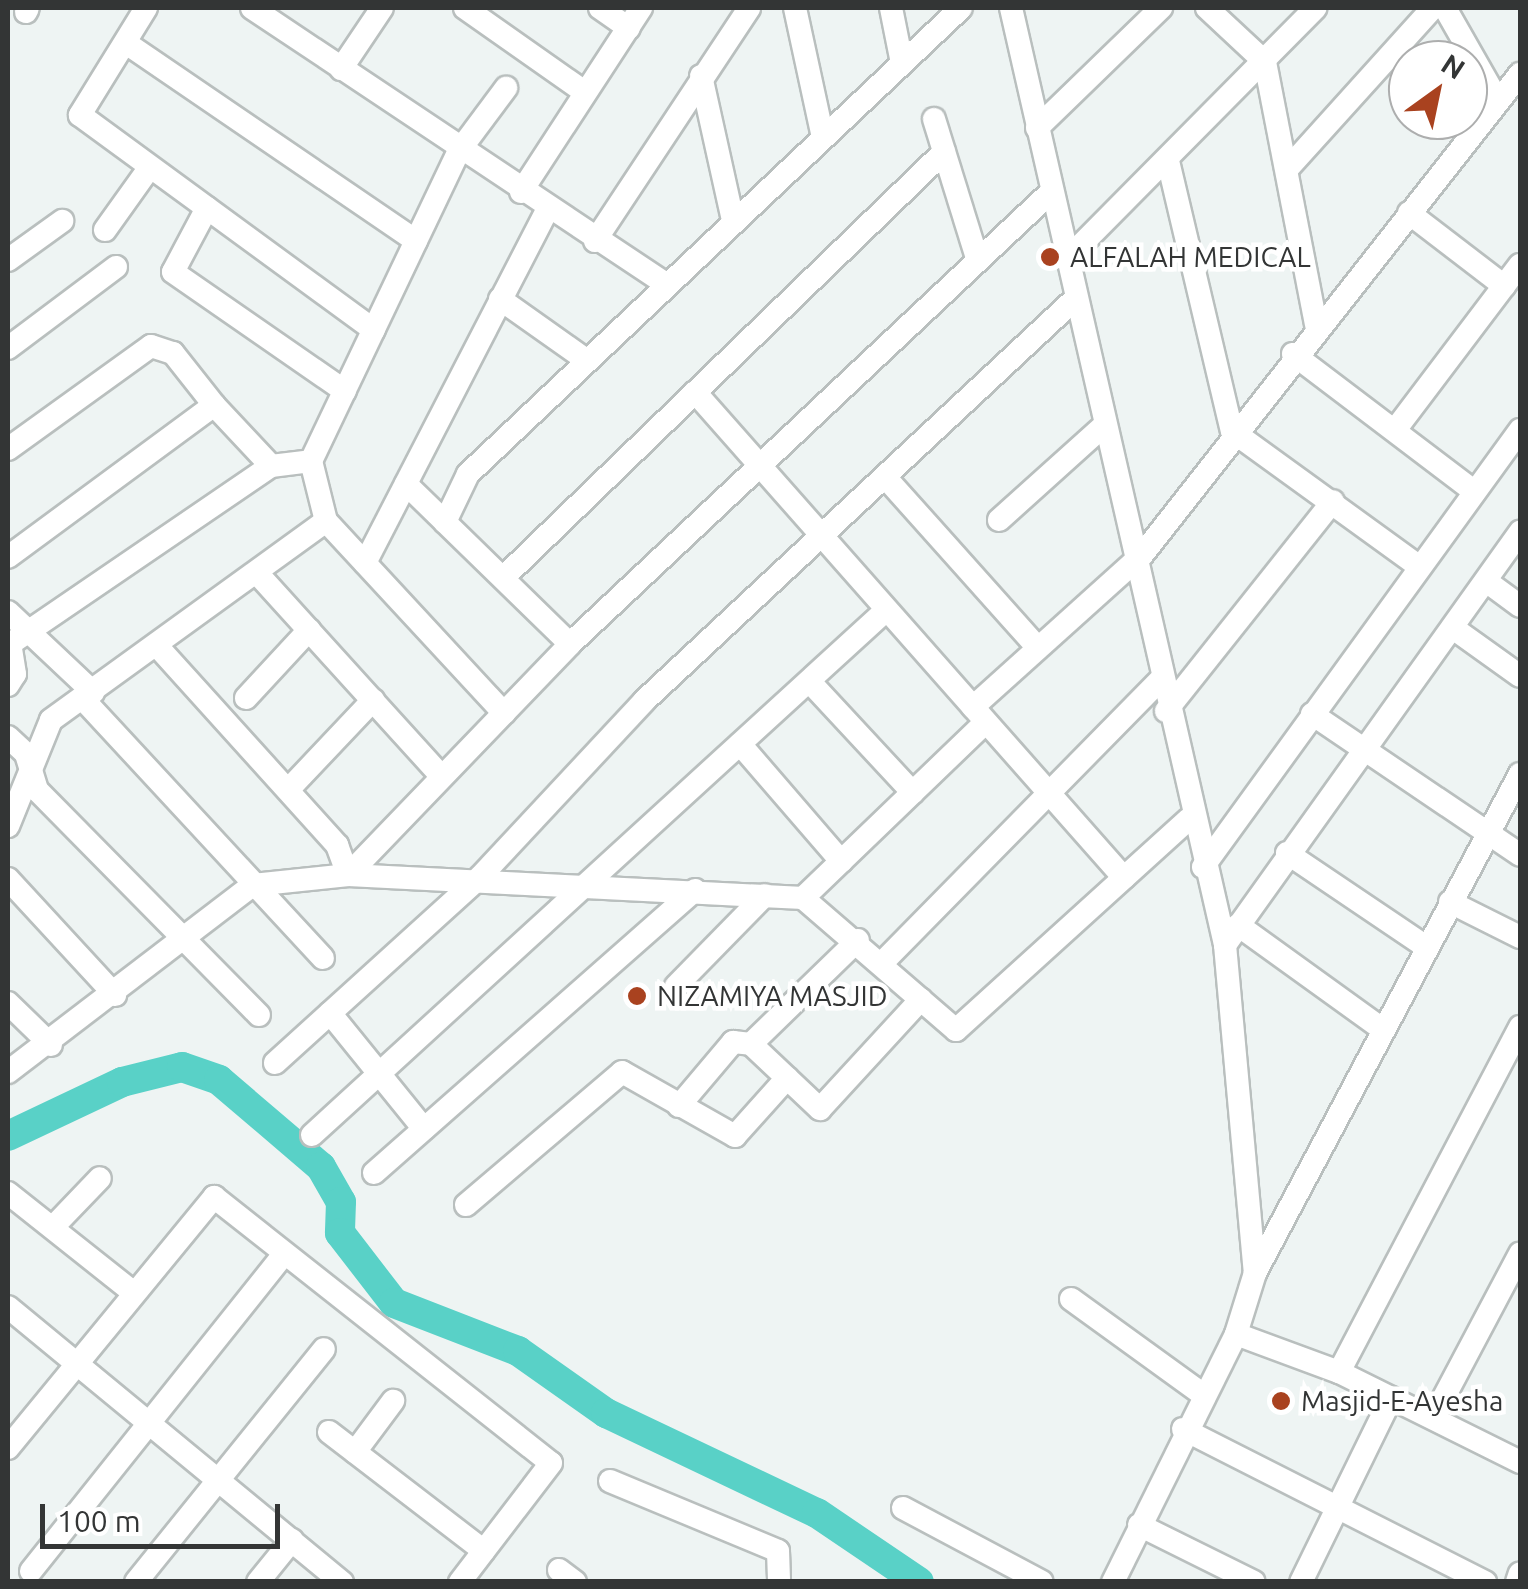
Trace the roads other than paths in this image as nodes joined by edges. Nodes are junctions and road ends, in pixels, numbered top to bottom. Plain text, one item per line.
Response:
1 (252, 8) edge
2 (382, 8) edge
3 (465, 8) edge
4 (600, 8) edge
5 (750, 8) edge
6 (795, 8) edge
7 (891, 8) edge
8 (961, 8) edge
9 (1011, 8) edge
10 (1161, 8) edge
11 (1206, 8) edge
12 (1315, 8) edge
13 (1434, 8) edge
14 (1445, 8) edge
15 (142, 9) edge
16 (286, 17) edge
17 (635, 18) edge
18 (126, 42) junction
19 (902, 58) junction
20 (1264, 62) junction
21 (341, 69) junction
22 (1520, 74) edge
23 (702, 76) junction
24 (506, 88) dead end
25 (583, 92) junction
26 (1498, 101) junction
27 (934, 119) dead end
28 (1037, 128) junction
29 (822, 133) junction
30 (458, 151) junction
31 (944, 152) junction
32 (1168, 160) junction
33 (1290, 166) junction
34 (150, 167) junction
35 (1052, 191) junction
36 (521, 192) junction
37 (207, 208) junction
38 (546, 211) junction
39 (1409, 213) junction
40 (732, 216) junction
41 (62, 221) dead end
42 (105, 230) dead end
43 (416, 241) junction
44 (595, 241) junction
45 (976, 255) junction
46 (1070, 256) junction
47 (8, 260) edge
48 (1520, 265) edge
49 (116, 267) dead end
50 (666, 283) junction
51 (1504, 286) junction
52 (500, 298) junction
53 (1075, 299) junction
54 (1316, 325) junction
55 (374, 330) junction
56 (8, 348) edge
57 (1292, 354) junction
58 (586, 360) junction
59 (345, 390) junction
60 (695, 392) junction
61 (214, 405) junction
62 (1101, 428) junction
63 (1395, 430) junction
64 (1520, 430) edge
65 (1232, 431) junction
66 (8, 449) edge
67 (311, 461) junction
68 (271, 466) junction
69 (760, 466) junction
70 (886, 478) junction
71 (406, 484) junction
72 (1475, 492) junction
73 (1332, 501) junction
74 (999, 520) dead end
75 (326, 521) junction
76 (446, 522) junction
77 (817, 539) junction
78 (1517, 543) edge
79 (1142, 555) junction
80 (8, 557) edge
81 (365, 563) junction
82 (1420, 567) junction
83 (257, 572) junction
84 (503, 578) junction
85 (1486, 581) junction
86 (1520, 606) edge
87 (8, 612) edge
88 (884, 612) junction
89 (1453, 628) junction
90 (309, 630) junction
91 (28, 632) junction
92 (570, 644) junction
93 (1037, 647) junction
94 (159, 648) junction
95 (1520, 676) edge
96 (1159, 681) junction
97 (810, 682) junction
98 (8, 684) edge
99 (88, 696) junction
100 (246, 698) dead end
101 (373, 700) junction
102 (1166, 711) junction
103 (504, 713) junction
104 (1312, 714) junction
105 (978, 716) junction
106 (8, 736) edge
107 (740, 744) junction
108 (1364, 752) junction
109 (34, 774) junction
110 (1520, 774) edge
111 (442, 777) junction
112 (288, 790) junction
113 (912, 793) junction
114 (1052, 798) junction
115 (1189, 818) junction
116 (8, 826) edge
117 (1482, 834) junction
118 (1287, 854) junction
119 (1520, 855) edge
120 (841, 862) junction
121 (1203, 866) junction
122 (348, 875) junction
123 (481, 876) junction
124 (8, 878) edge
125 (1124, 878) junction
126 (590, 881) junction
127 (253, 885) junction
128 (695, 890) junction
129 (765, 895) junction
130 (804, 898) junction
131 (1450, 902) junction
132 (1238, 925) junction
133 (1520, 937) edge
134 (858, 940) junction
135 (184, 941) junction
136 (1225, 945) junction
137 (1425, 946) junction
138 (324, 958) dead end
139 (883, 962) junction
140 (676, 986) dead end
141 (115, 995) junction
142 (921, 999) junction
143 (8, 1003) edge
144 (330, 1013) junction
145 (259, 1015) dead end
146 (1520, 1027) edge
147 (1382, 1029) junction
148 (751, 1044) junction
149 (51, 1045) junction
150 (275, 1062) dead end
151 (8, 1072) edge
152 (379, 1073) junction
153 (787, 1078) junction
154 (679, 1106) junction
155 (424, 1129) junction
156 (312, 1134) dead end
157 (374, 1173) dead end
158 (100, 1178) dead end
159 (8, 1193) edge
160 (466, 1206) dead end
161 (54, 1226) junction
162 (284, 1254) junction
163 (1520, 1254) edge
164 (1255, 1273) junction
165 (134, 1293) junction
166 (1071, 1299) dead end
167 (8, 1307) edge
168 (1236, 1334) junction
169 (324, 1348) dead end
170 (74, 1367) junction
171 (1339, 1372) junction
172 (1202, 1394) junction
173 (1391, 1398) junction
174 (393, 1401) dead end
175 (1432, 1418) junction
176 (142, 1425) junction
177 (1182, 1429) junction
178 (329, 1432) dead end
179 (8, 1448) edge
180 (355, 1452) junction
181 (1520, 1462) edge
182 (610, 1481) dead end
183 (216, 1485) junction
184 (902, 1508) dead end
185 (1341, 1509) junction
186 (1138, 1525) junction
187 (292, 1540) junction
188 (484, 1552) junction
189 (32, 1572) dead end
190 (1520, 1573) edge
191 (136, 1582) edge
192 (258, 1582) edge
193 (342, 1582) edge
194 (460, 1582) edge
195 (779, 1582) edge
196 (1042, 1582) edge
197 (1113, 1582) edge
198 (1254, 1582) edge
199 (1301, 1582) edge
200 (1485, 1582) edge
201 (1517, 1582) edge

1 - 16 street
2 - 21 street
3 - 25 street
4 - 17 street
5 - 23 street
6 - 29 street
7 - 19 street
8 - 19 street
9 - 28 street
10 - 28 street
11 - 20 street
12 - 20 street
13 - 33 street
14 - 26 street
15 - 18 street
16 - 21 street
17 - 25 street
18 - 34 street
18 - 43 street
19 - 29 street
20 - 32 street
20 - 33 street
21 - 30 street
22 - 26 street
23 - 40 street
23 - 44 street
24 - 30 street
25 - 36 street
26 - 39 street
27 - 31 street
28 - 35 street
29 - 40 street
30 - 36 street
30 - 43 street
31 - 45 street
31 - 60 street
32 - 46 street
32 - 65 street
33 - 54 street
34 - 37 street
34 - 42 street
35 - 45 street
35 - 46 street
36 - 38 street
37 - 55 street
37 - 59 street
38 - 44 street
38 - 52 street
39 - 51 street
39 - 54 street
40 - 50 street
41 - 47 street
43 - 55 street
44 - 50 street
45 - 69 street
46 - 53 street
48 - 51 street
49 - 56 street
50 - 58 street
51 - 63 street
52 - 58 street
52 - 71 street
53 - 62 street
53 - 70 street
54 - 57 street
55 - 59 street
57 - 63 street
57 - 65 street
58 - 76 street
59 - 67 street
60 - 69 street
60 - 84 street
61 - 66 street
61 - 68 street
61 - 80 street
62 - 74 street
62 - 79 street
63 - 72 street
64 - 72 street
65 - 73 street
65 - 79 street
67 - 68 street
67 - 75 street
68 - 91 street
69 - 77 street
69 - 92 street
70 - 77 street
70 - 93 street
71 - 76 street
71 - 81 street
72 - 82 street
73 - 82 street
73 - 102 street
75 - 81 street
75 - 83 street
76 - 84 street
77 - 88 street
77 - 123 street
78 - 85 street
79 - 93 street
79 - 96 street
81 - 103 street
82 - 104 street
83 - 90 street
83 - 94 street
84 - 92 street
85 - 86 street
85 - 89 street
87 - 91 street
88 - 97 street
88 - 105 street
89 - 95 street
89 - 108 street
90 - 100 street
90 - 101 street
91 - 98 street
91 - 99 street
92 - 103 street
93 - 105 street
94 - 99 street
94 - 112 street
96 - 102 street
96 - 114 street
97 - 107 street
97 - 113 street
99 - 109 street
99 - 127 street
101 - 111 street
101 - 112 street
102 - 115 street
103 - 111 street
104 - 108 street
104 - 121 street
105 - 113 street
105 - 114 street
106 - 109 street
107 - 120 street
107 - 126 street
108 - 117 street
108 - 118 street
109 - 116 street
109 - 135 street
110 - 117 street
111 - 122 street
112 - 122 street
113 - 120 street
114 - 125 street
114 - 139 street
115 - 121 street
115 - 125 street
117 - 119 street
117 - 131 street
118 - 132 street
118 - 137 street
120 - 130 street
121 - 136 street
122 - 123 street
122 - 127 street
123 - 126 street
123 - 144 street
124 - 141 street
125 - 142 street
126 - 128 street
126 - 152 street
127 - 135 street
127 - 138 street
128 - 129 street
128 - 155 street
129 - 130 street
129 - 140 street
130 - 134 street
131 - 133 street
131 - 137 street
132 - 136 street
132 - 147 street
134 - 139 street
134 - 148 street
135 - 141 street
135 - 145 street
136 - 164 street
137 - 147 street
139 - 142 street
141 - 149 street
142 - 153 street
143 - 149 street
144 - 150 street
144 - 152 street
146 - 171 street
147 - 164 street
148 - 153 street
148 - 154 street
149 - 151 street
152 - 155 street
152 - 156 street
153 - 154 street
154 - 160 street
155 - 157 street
158 - 161 street
159 - 161 street
161 - 165 street
162 - 165 street
162 - 176 street
162 - 188 street
163 - 175 street
164 - 168 street
165 - 170 street
166 - 172 street
167 - 170 street
168 - 171 street
168 - 172 street
169 - 183 street
170 - 176 street
170 - 179 street
171 - 173 street
172 - 177 street
173 - 175 street
173 - 185 street
174 - 180 street
175 - 181 street
176 - 183 street
176 - 189 street
177 - 185 street
177 - 186 street
178 - 180 street
180 - 188 street
182 - 195 street
183 - 187 street
183 - 191 street
184 - 196 street
185 - 199 street
185 - 200 street
186 - 197 street
186 - 198 street
187 - 192 street
187 - 193 street
188 - 194 street
190 - 201 street

